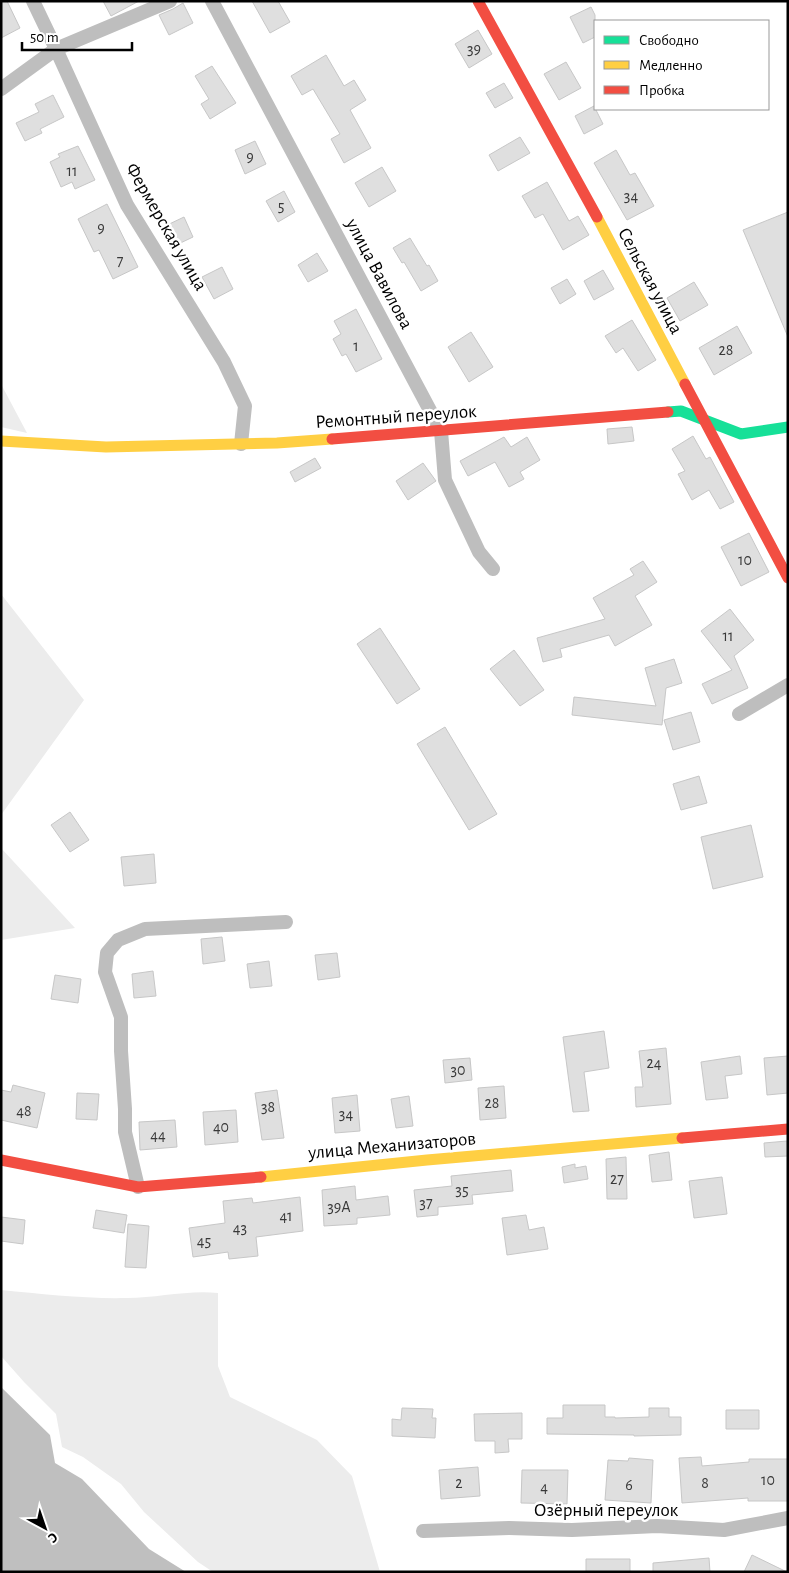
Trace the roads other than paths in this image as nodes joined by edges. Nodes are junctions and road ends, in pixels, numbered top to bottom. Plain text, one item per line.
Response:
1 (33, 1) edge
2 (170, 1) edge
3 (212, 1) edge
4 (478, 1) edge
5 (56, 49) junction
6 (1, 89) edge
7 (704, 419) junction
8 (788, 427) edge
9 (441, 431) junction
10 (1, 441) edge
11 (241, 444) junction
12 (493, 569) dead end
13 (788, 578) edge
14 (788, 685) edge
15 (739, 714) dead end
16 (286, 922) dead end
17 (788, 1129) edge
18 (1, 1160) edge
19 (138, 1187) junction
20 (788, 1518) edge
21 (423, 1531) dead end

1 - 5 street, Фермерская улица
2 - 5 street
3 - 9 street, улица Вавилова
4 - 7 street, Сельская улица
5 - 6 street
5 - 11 street, Фермерская улица
7 - 8 street, Ремонтный переулок
7 - 9 street, Ремонтный переулок
7 - 13 street, Сельская улица
9 - 11 street, Ремонтный переулок
9 - 12 street, улица Вавилова
10 - 11 street, Ремонтный переулок
14 - 15 street
16 - 19 street
17 - 19 street, улица Механизаторов
18 - 19 street, улица Механизаторов
20 - 21 street, Озёрный переулок

